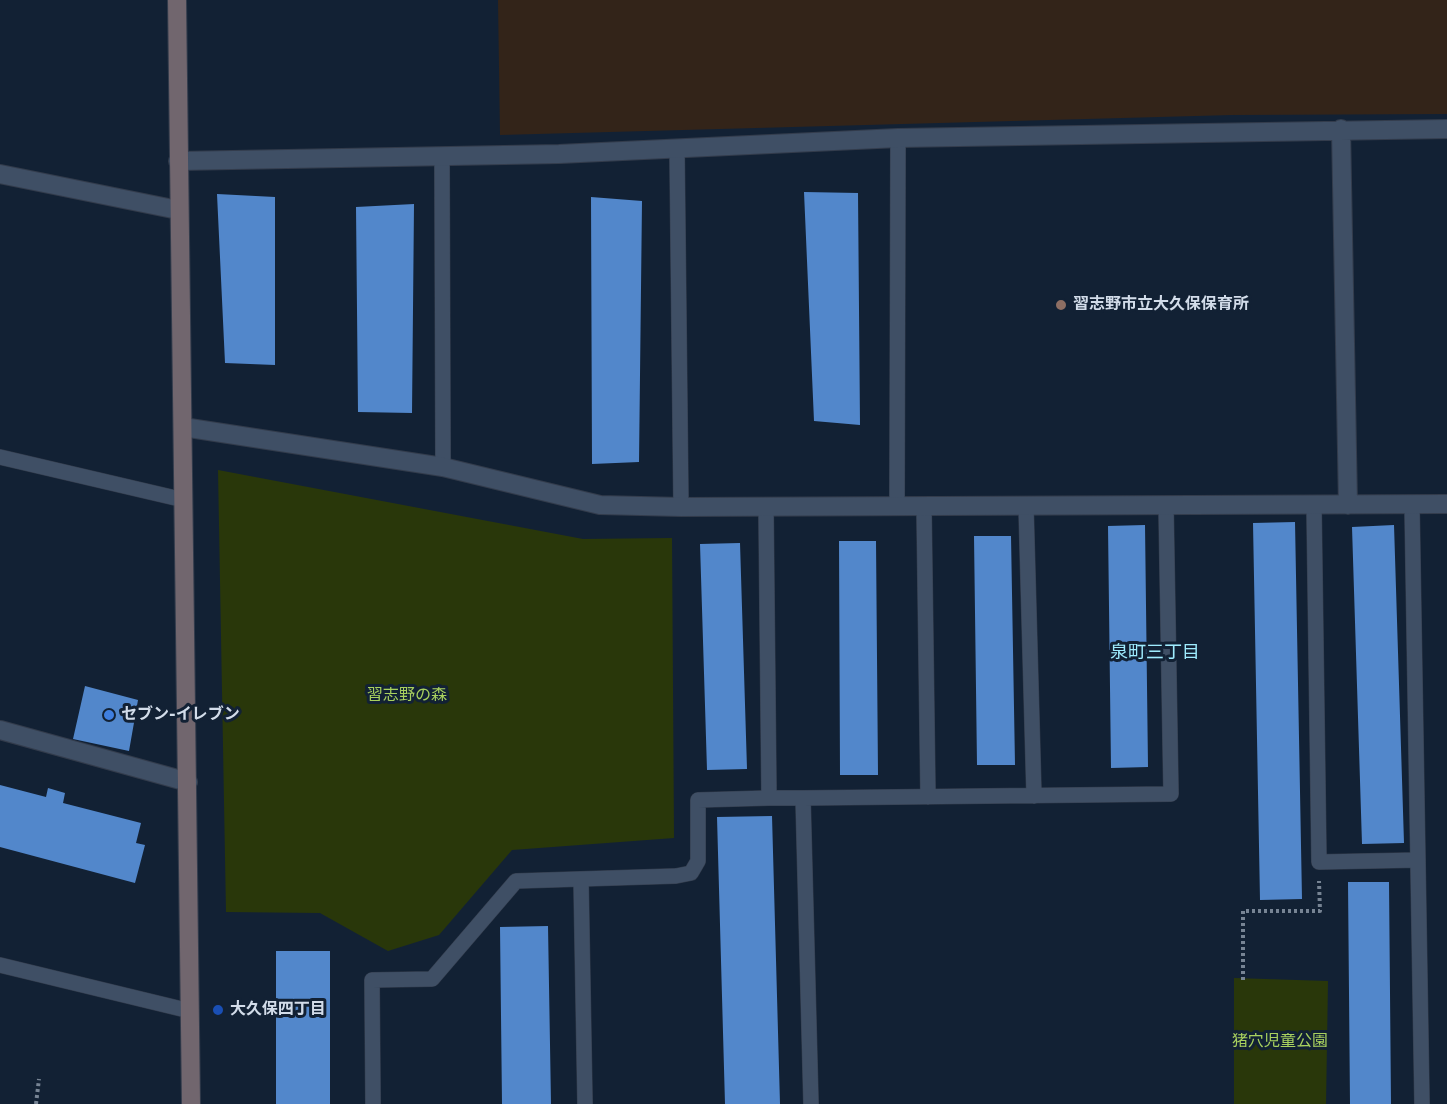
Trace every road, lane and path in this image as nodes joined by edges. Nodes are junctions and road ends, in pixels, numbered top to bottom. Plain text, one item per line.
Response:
1 (177, 0) edge
2 (1341, 129) junction
3 (1447, 129) edge
4 (898, 138) junction
5 (676, 148) junction
6 (442, 156) junction
7 (178, 161) junction
8 (0, 174) edge
9 (178, 210) junction
10 (183, 427) junction
11 (0, 457) edge
12 (443, 467) junction
13 (184, 500) junction
14 (1447, 504) edge
15 (1314, 505) junction
16 (1347, 505) junction
17 (1413, 505) junction
18 (1026, 506) junction
19 (1166, 506) junction
20 (681, 507) junction
21 (766, 507) junction
22 (897, 507) junction
23 (924, 507) junction
24 (0, 730) edge
25 (188, 782) junction
26 (1034, 796) junction
27 (928, 797) junction
28 (769, 798) junction
29 (803, 798) junction
30 (1418, 860) junction
31 (1319, 862) junction
32 (581, 879) junction
33 (0, 965) edge
34 (1243, 980) dead end
35 (190, 1011) junction
36 (39, 1079) dead end
37 (36, 1104) edge
38 (191, 1104) edge
39 (373, 1104) edge
40 (585, 1104) edge
41 (811, 1104) edge
42 (1422, 1104) edge

1 - 7 street
2 - 3 street
2 - 4 street
2 - 16 street
4 - 5 street
4 - 22 lane
5 - 6 street
5 - 20 lane
6 - 7 street
6 - 12 lane
7 - 9 street
8 - 9 street
9 - 10 street
10 - 12 street
10 - 13 street
11 - 13 lane
12 - 20 street
13 - 25 street
14 - 17 street
15 - 16 street
15 - 19 street
15 - 31 lane
16 - 17 street
17 - 30 lane
18 - 19 street
18 - 23 street
18 - 26 lane
19 - 26 lane
20 - 21 street
21 - 22 street
21 - 28 lane
22 - 23 street
23 - 27 lane
24 - 25 street
25 - 35 street
26 - 27 lane
27 - 29 lane
28 - 29 lane
28 - 32 lane
29 - 41 lane
30 - 31 lane
30 - 42 lane
31 - 34 path
32 - 39 lane
32 - 40 lane
33 - 35 lane
35 - 38 street
36 - 37 path

